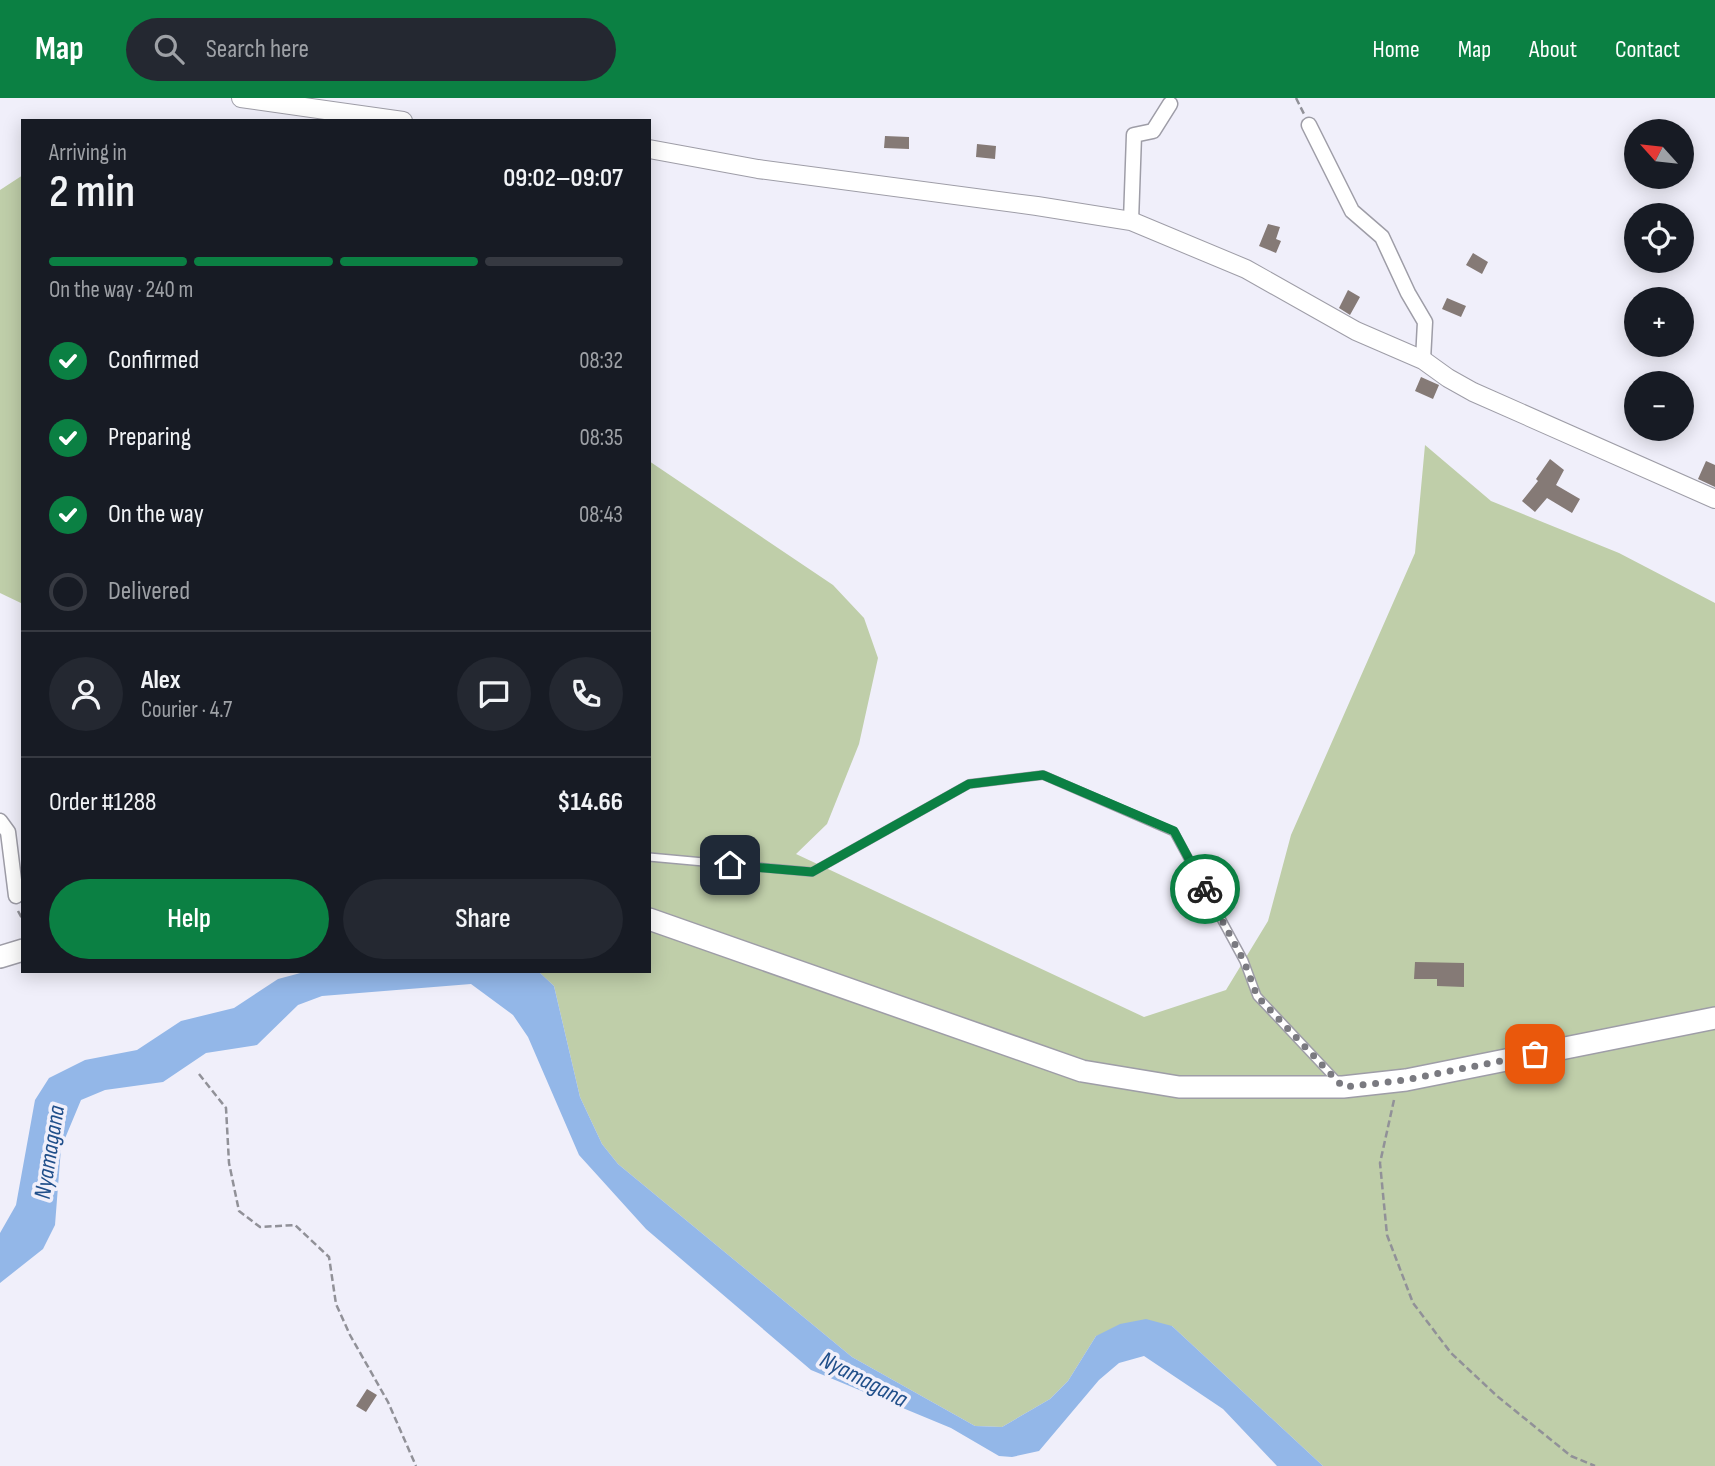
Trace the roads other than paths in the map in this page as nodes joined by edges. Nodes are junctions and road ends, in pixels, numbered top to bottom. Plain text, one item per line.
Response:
1 (242, 98) edge
2 (1170, 104) dead end
3 (389, 119) edge
4 (1309, 125) dead end
5 (651, 149) edge
6 (1131, 221) junction
7 (1423, 360) junction
8 (1715, 499) edge
9 (0, 821) edge
10 (651, 857) edge
11 (16, 896) dead end
12 (651, 920) edge
13 (21, 951) edge
14 (0, 957) edge
15 (1715, 1018) edge
16 (1343, 1087) junction

1 - 3 street
2 - 6 street
4 - 7 street
5 - 6 street
6 - 7 street
7 - 8 street
9 - 11 street
10 - 16 lane
12 - 16 main road
13 - 14 main road
15 - 16 main road

